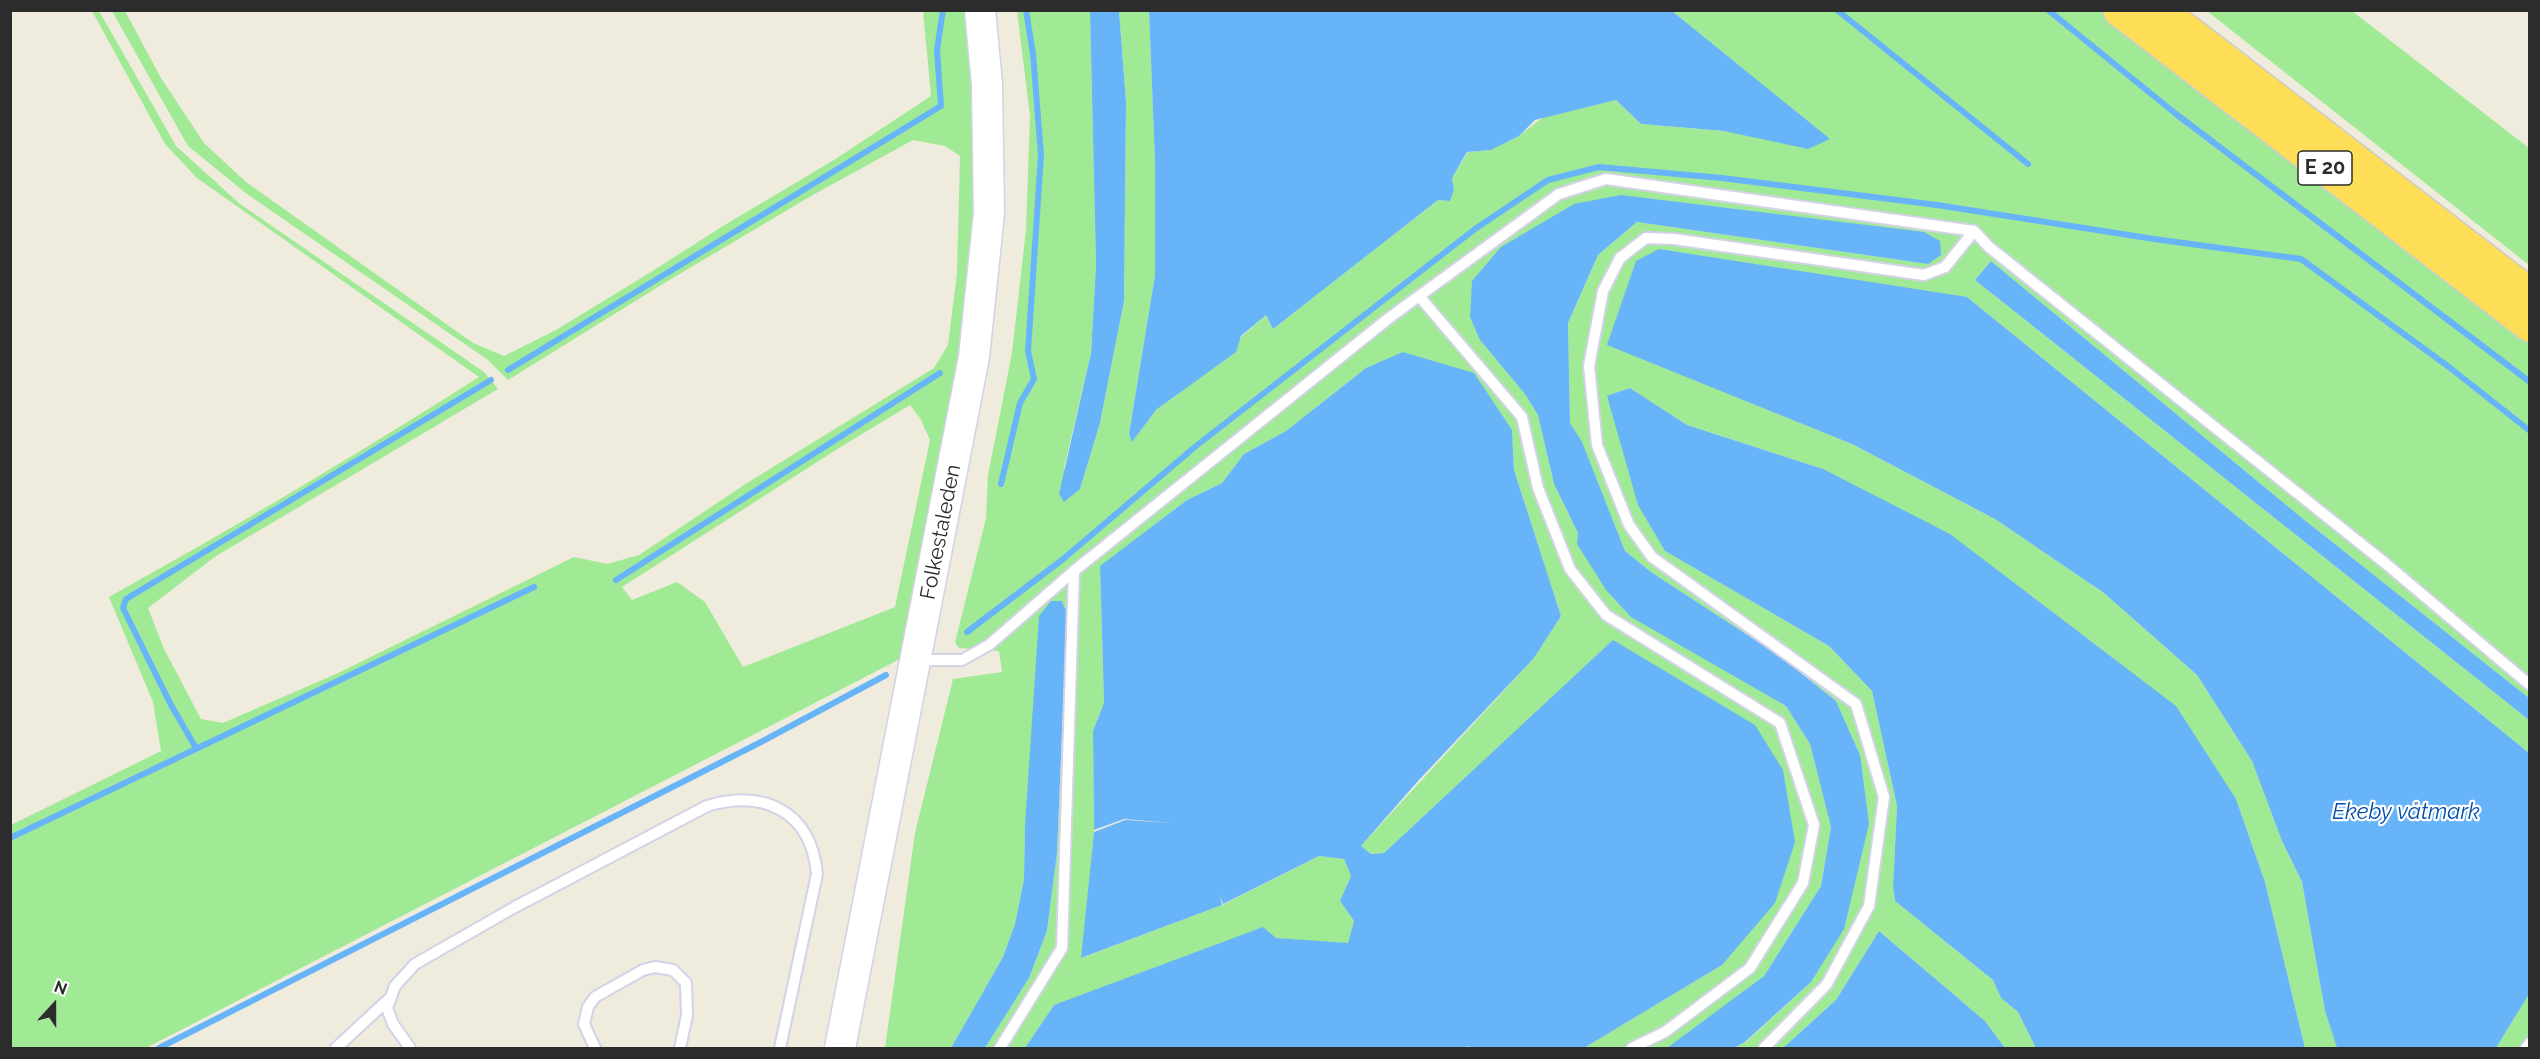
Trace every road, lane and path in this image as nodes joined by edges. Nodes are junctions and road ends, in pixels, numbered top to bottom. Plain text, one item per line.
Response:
1 (980, 10) edge
2 (2120, 10) edge
3 (2159, 10) edge
4 (1974, 231) junction
5 (2529, 295) edge
6 (1419, 296) junction
7 (2529, 324) edge
8 (1074, 571) junction
9 (917, 660) junction
10 (2529, 685) edge
11 (390, 998) junction
12 (2529, 1043) edge
13 (336, 1048) edge
14 (410, 1048) edge
15 (595, 1048) edge
16 (680, 1048) edge
17 (780, 1048) edge
18 (840, 1048) edge
19 (1000, 1048) edge
20 (1632, 1048) edge
21 (1764, 1048) edge
22 (2526, 1048) edge

1 - 9 main road, Folkestaleden
2 - 7 highway, E 20
3 - 5 highway, E 20
4 - 6 lane
4 - 10 lane
4 - 21 lane
6 - 8 lane
6 - 20 lane
8 - 9 lane
8 - 19 lane
9 - 18 main road, Folkestaleden
11 - 13 lane
11 - 14 lane
11 - 17 lane
12 - 22 lane
15 - 16 lane

